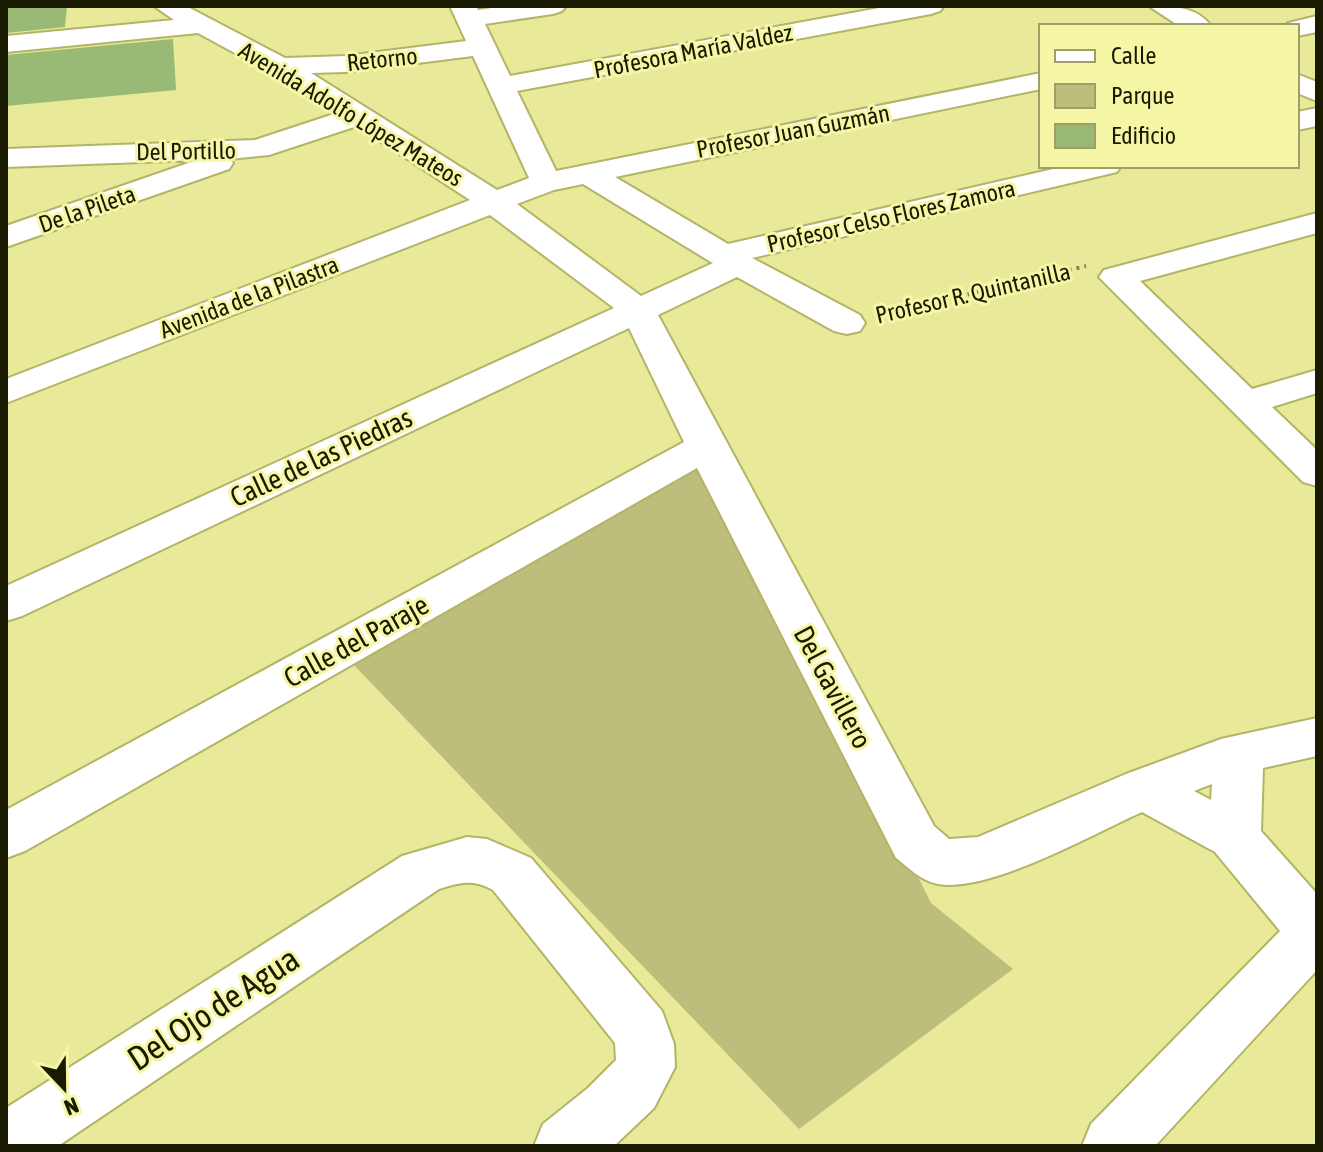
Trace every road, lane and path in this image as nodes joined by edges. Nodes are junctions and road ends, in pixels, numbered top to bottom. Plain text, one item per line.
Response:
1 (167, 6) edge
2 (553, 6) edge
3 (931, 6) edge
4 (1162, 6) edge
5 (467, 13) edge
6 (1194, 24) edge
7 (199, 25) junction
8 (6, 44) edge
9 (484, 47) junction
10 (280, 66) junction
11 (1039, 81) edge
12 (1299, 83) edge
13 (502, 86) junction
14 (1317, 93) edge
15 (360, 115) junction
16 (258, 149) junction
17 (6, 158) edge
18 (1098, 168) edge
19 (587, 173) junction
20 (546, 182) junction
21 (492, 201) junction
22 (1317, 223) edge
23 (6, 237) edge
24 (730, 260) junction
25 (1116, 277) junction
26 (637, 309) junction
27 (847, 323) joint
28 (1317, 381) edge
29 (6, 392) edge
30 (1245, 403) junction
31 (706, 446) junction
32 (1317, 473) edge
33 (6, 605) edge
34 (1317, 737) edge
35 (1239, 753) junction
36 (1144, 789) junction
37 (6, 836) edge
38 (1234, 837) junction
39 (1316, 933) edge
40 (6, 1144) edge
41 (565, 1146) edge
42 (1113, 1146) edge

1 - 7 street, Avenida Adolfo López Mateos
2 - 5 street
3 - 13 street, Profesora María Valdez
4 - 6 street
5 - 9 street
7 - 8 street
7 - 10 street, Avenida Adolfo López Mateos
9 - 10 street, Retorno
9 - 13 street
10 - 15 street, Avenida Adolfo López Mateos
11 - 19 street, Profesor Juan Guzmán
12 - 14 street
13 - 20 street
15 - 16 street, Del Portillo
15 - 21 street, Avenida Adolfo López Mateos
16 - 17 street, Del Portillo
16 - 23 street, De la Pileta
18 - 24 street, Profesor Celso Flores Zamora
19 - 20 street, Profesor Juan Guzmán
19 - 24 street, Profesor R. Quintanilla
20 - 21 street, Avenida de la Pilastra
21 - 26 street, Del Gavillero
21 - 29 street, Avenida de la Pilastra
22 - 25 street
24 - 26 street, Profesor Celso Flores Zamora
24 - 27 street, Profesor R. Quintanilla
25 - 27 path, Profesor R. Quintanilla
25 - 30 street
26 - 31 street, Del Gavillero
26 - 33 street, Calle de las Piedras
28 - 30 street
30 - 32 street
31 - 36 street, Del Gavillero
31 - 37 street, Calle del Paraje
34 - 35 street, Del Gavillero
35 - 36 street, Del Gavillero
35 - 38 street
36 - 38 street
38 - 39 street
39 - 42 street
40 - 41 street, Del Ojo de Agua

